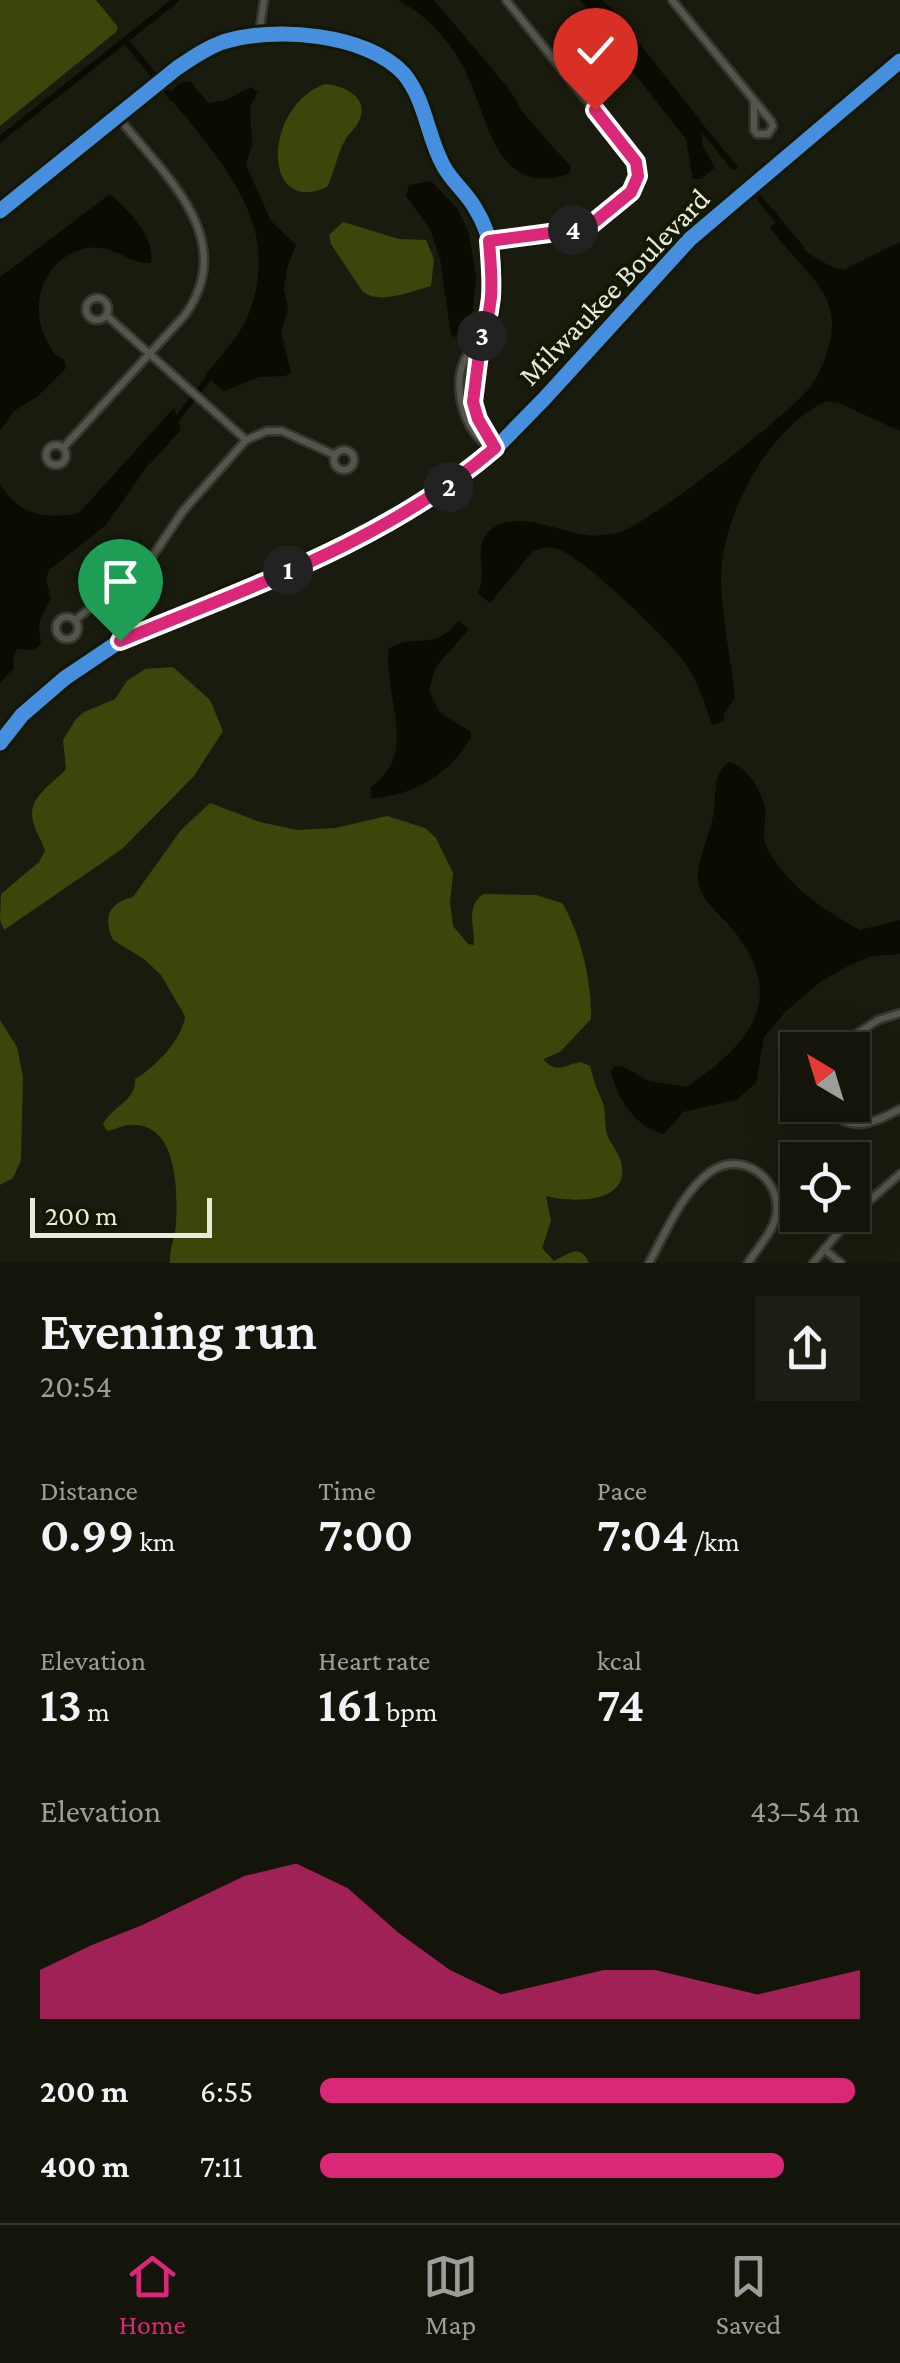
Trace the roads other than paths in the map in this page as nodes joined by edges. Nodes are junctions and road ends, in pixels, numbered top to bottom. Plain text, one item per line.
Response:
1 (264, 0) edge
2 (506, 0) edge
3 (672, 0) edge
4 (259, 35) junction
5 (900, 61) edge
6 (754, 103) junction
7 (118, 117) junction
8 (0, 210) edge
9 (489, 241) junction
10 (106, 316) dead end
11 (476, 346) junction
12 (151, 355) junction
13 (461, 381) junction
14 (473, 384) junction
15 (246, 440) junction
16 (488, 440) junction
17 (63, 448) dead end
18 (495, 448) junction
19 (335, 455) dead end
20 (75, 620) dead end
21 (0, 743) edge
22 (900, 1014) edge
23 (860, 1032) edge
24 (900, 1108) edge
25 (846, 1122) edge
26 (900, 1174) edge
27 (824, 1250) junction
28 (649, 1263) edge
29 (748, 1263) edge
30 (813, 1263) edge
31 (841, 1263) edge

1 - 4 street
2 - 9 street
3 - 6 street
4 - 7 street
4 - 9 street
5 - 18 street, Milwaukee Boulevard
6 - 6 street
7 - 8 street
7 - 12 street
9 - 11 street
10 - 12 street
11 - 13 street
11 - 14 street
12 - 15 street
12 - 17 street
13 - 14 street
13 - 16 street
14 - 16 street
15 - 19 street
15 - 20 street
16 - 18 street
18 - 21 street, Milwaukee Boulevard
22 - 23 street
24 - 25 street
26 - 27 street
27 - 30 street
27 - 31 street
28 - 29 street

